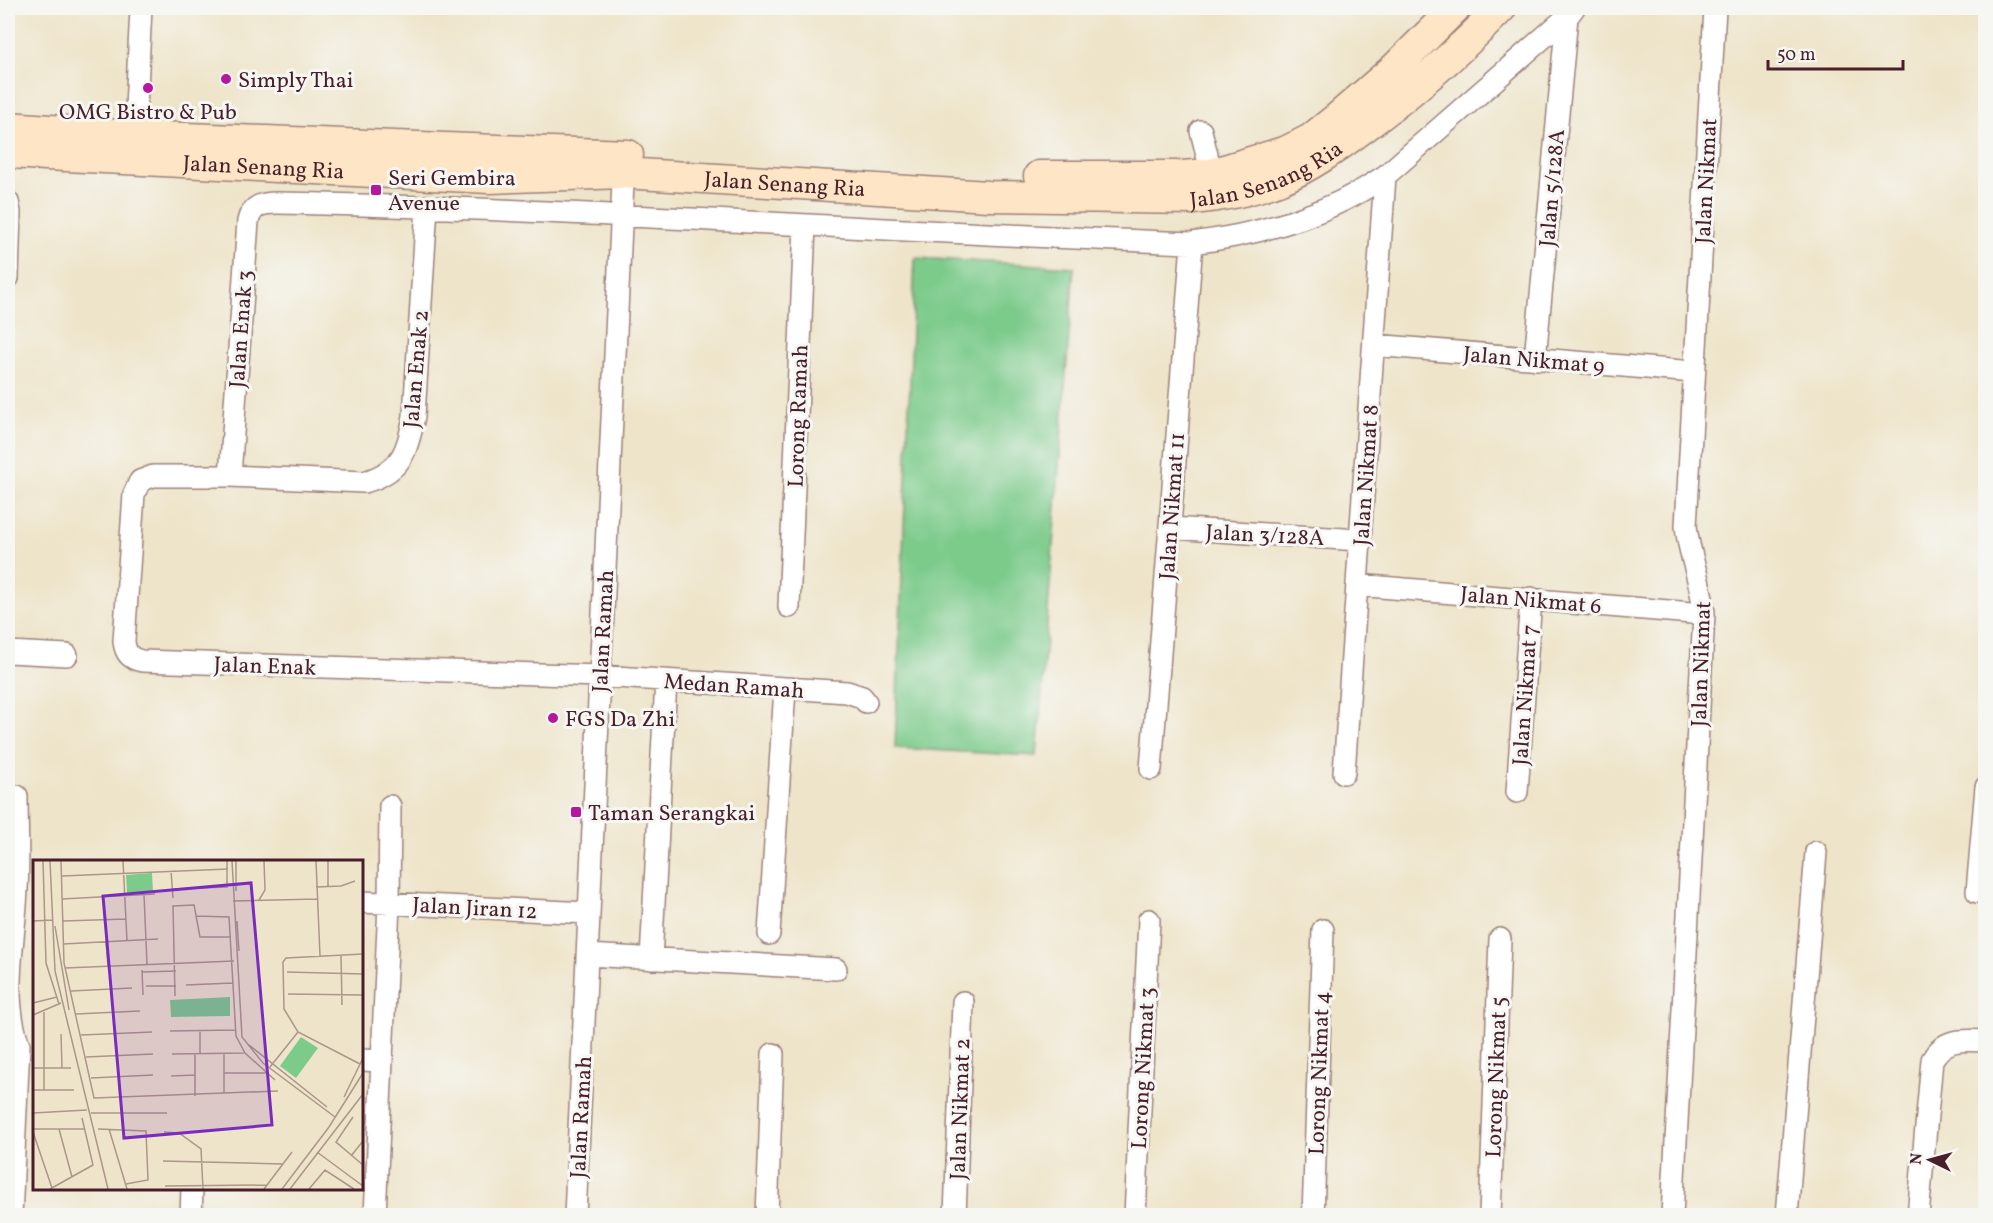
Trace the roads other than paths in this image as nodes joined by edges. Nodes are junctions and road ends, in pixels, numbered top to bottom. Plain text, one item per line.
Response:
1 (141, 8) edge
2 (1455, 8) edge
3 (1501, 8) edge
4 (1715, 8) edge
5 (1570, 12) edge
6 (8, 127) edge
7 (1201, 131) dead end
8 (134, 148) junction
9 (8, 153) edge
10 (624, 164) junction
11 (1385, 176) junction
12 (1215, 185) junction
13 (427, 206) junction
14 (9, 207) edge
15 (621, 217) junction
16 (805, 225) junction
17 (1192, 243) junction
18 (8, 278) edge
19 (1374, 345) junction
20 (1535, 359) junction
21 (1694, 372) junction
22 (158, 476) joint
23 (230, 476) junction
24 (1170, 528) junction
25 (1360, 540) junction
26 (1357, 585) junction
27 (1531, 598) junction
28 (789, 608) dead end
29 (1704, 614) junction
30 (8, 652) edge
31 (67, 655) dead end
32 (600, 676) junction
33 (666, 681) junction
34 (785, 689) junction
35 (866, 702) dead end
36 (1151, 769) dead end
37 (1344, 773) dead end
38 (1986, 788) edge
39 (1517, 792) dead end
40 (17, 796) dead end
41 (390, 806) dead end
42 (1816, 852) dead end
43 (26, 887) edge
44 (1977, 892) dead end
45 (363, 902) edge
46 (389, 904) junction
47 (589, 912) junction
48 (1149, 920) dead end
49 (1323, 930) dead end
50 (769, 934) dead end
51 (1500, 939) dead end
52 (587, 955) junction
53 (651, 958) junction
54 (836, 969) dead end
55 (963, 1002) dead end
56 (1986, 1041) edge
57 (20, 1045) edge
58 (773, 1054) dead end
59 (372, 1060) edge
60 (192, 1190) edge
61 (11, 1215) edge
62 (191, 1215) edge
63 (375, 1215) edge
64 (575, 1215) edge
65 (767, 1215) edge
66 (955, 1215) edge
67 (1135, 1215) edge
68 (1313, 1215) edge
69 (1490, 1215) edge
70 (1672, 1215) edge
71 (1787, 1215) edge
72 (1918, 1215) edge

1 - 8 street
2 - 12 street, Jalan Senang Ria
3 - 12 street, Jalan Senang Ria
4 - 21 street, Jalan Nikmat
5 - 11 street
5 - 20 street, Jalan 5/128A
6 - 8 street, Jalan Senang Ria
7 - 12 street
8 - 9 street, Jalan Senang Ria
8 - 10 street, Jalan Senang Ria
10 - 12 street, Jalan Senang Ria
10 - 15 street, Jalan Ramah
11 - 17 street
11 - 19 street, Jalan Nikmat 8
13 - 15 street
13 - 23 street, Jalan Enak 2
13 - 23 street, Jalan Enak 3
14 - 18 street
15 - 16 street
15 - 32 street, Jalan Ramah
16 - 17 street
16 - 28 street, Lorong Ramah
17 - 24 street, Jalan Nikmat 11
19 - 20 street, Jalan Nikmat 9
19 - 25 street, Jalan Nikmat 8
20 - 21 street, Jalan Nikmat 9
21 - 29 street, Jalan Nikmat
22 - 23 street, Jalan Enak 2
22 - 32 street, Jalan Enak
24 - 25 street, Jalan 3/128A
24 - 36 street, Jalan Nikmat 11
25 - 26 street, Jalan Nikmat 8
26 - 27 street, Jalan Nikmat 6
26 - 37 street, Jalan Nikmat 8
27 - 29 street, Jalan Nikmat 6
27 - 39 street, Jalan Nikmat 7
29 - 70 street, Jalan Nikmat
30 - 31 street
32 - 33 street, Medan Ramah
32 - 47 street, Jalan Ramah
33 - 34 street, Medan Ramah
33 - 53 street
34 - 35 street, Medan Ramah
34 - 50 street
38 - 44 street
40 - 43 street
41 - 46 street
42 - 71 street
43 - 57 street
45 - 46 street, Jalan Jiran 12
46 - 47 street, Jalan Jiran 12
46 - 59 street
47 - 52 street, Jalan Ramah
48 - 67 street, Lorong Nikmat 3
49 - 68 street, Lorong Nikmat 4
51 - 69 street, Lorong Nikmat 5
52 - 53 street
52 - 64 street, Jalan Ramah
53 - 54 street
55 - 66 street, Jalan Nikmat 2
56 - 72 street
57 - 61 street
58 - 65 street
59 - 63 street
60 - 62 street

